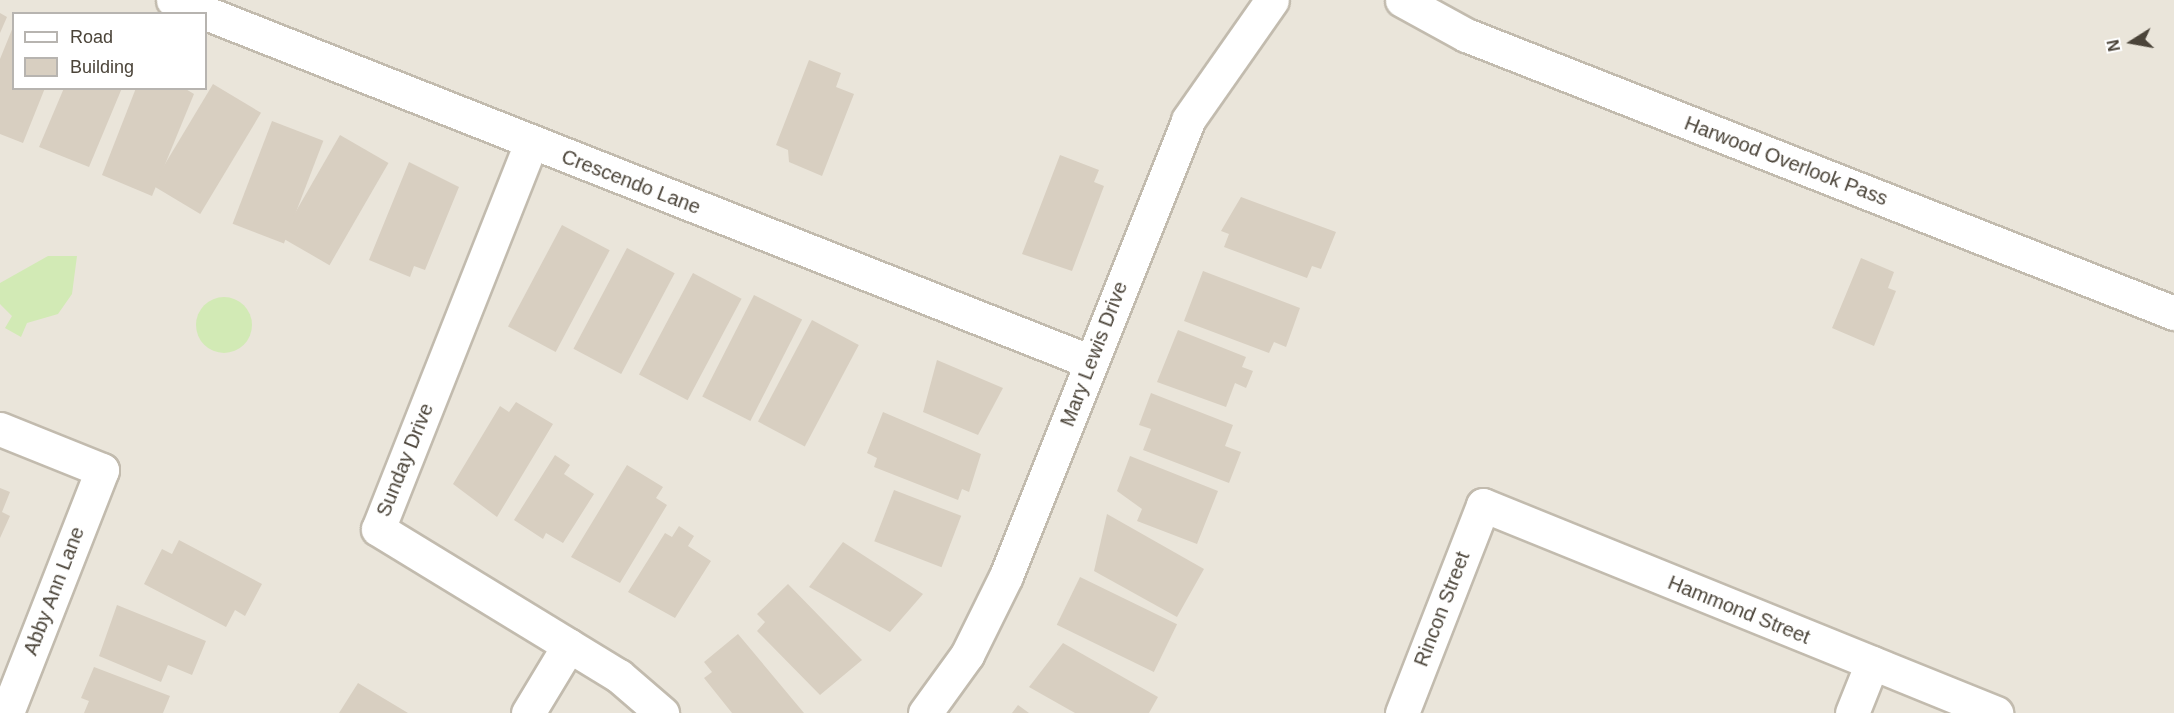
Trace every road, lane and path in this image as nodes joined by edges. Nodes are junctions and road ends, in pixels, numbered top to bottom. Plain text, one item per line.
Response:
1 (173, 0) edge
2 (1272, 0) edge
3 (1402, 0) edge
4 (203, 12) edge
5 (207, 14) edge
6 (531, 143) junction
7 (2174, 313) edge
8 (1091, 362) junction
9 (0, 429) edge
10 (1483, 506) joint
11 (569, 645) junction
12 (1872, 663) junction
13 (7, 713) edge
14 (528, 713) edge
15 (662, 713) edge
16 (925, 713) edge
17 (1402, 713) edge
18 (1852, 713) edge
19 (1996, 713) edge

1 - 4 street, Crescendo Lane
2 - 8 street, Mary Lewis Drive
3 - 7 street, Harwood Overlook Pass
5 - 6 street, Crescendo Lane
6 - 8 street, Crescendo Lane
6 - 11 street, Sunday Drive
8 - 16 street, Mary Lewis Drive
9 - 13 street, Abby Ann Lane
10 - 12 street, Hammond Street
10 - 17 street, Rincon Street
11 - 14 street
11 - 15 street, Sunday Drive
12 - 18 street
12 - 19 street, Hammond Street

